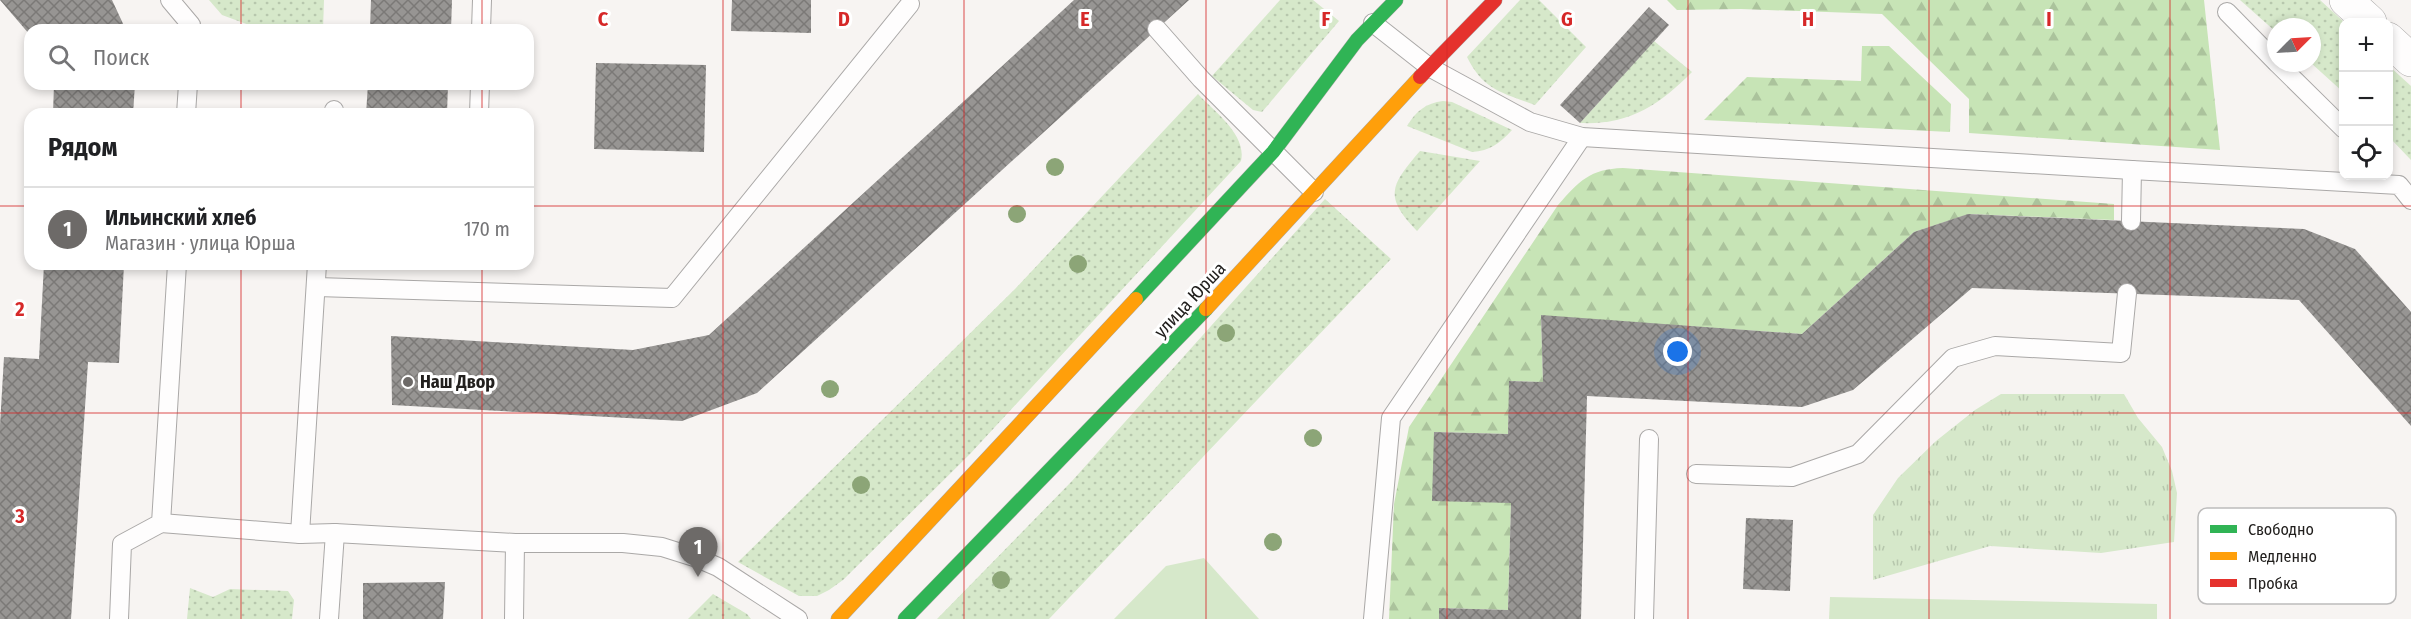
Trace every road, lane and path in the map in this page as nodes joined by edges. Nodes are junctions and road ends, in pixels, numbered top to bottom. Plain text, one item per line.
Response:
1 (170, 0) edge
2 (482, 0) edge
3 (1396, 0) edge
4 (1495, 0) edge
5 (2346, 0) edge
6 (910, 4) dead end
7 (2227, 12) dead end
8 (2366, 18) edge
9 (1373, 23) junction
10 (189, 24) edge
11 (482, 24) edge
12 (1156, 29) dead end
13 (2393, 44) edge
14 (2267, 52) edge
15 (2411, 60) edge
16 (1429, 67) junction
17 (2287, 72) edge
18 (188, 90) edge
19 (480, 90) edge
20 (186, 108) edge
21 (479, 108) edge
22 (2340, 126) edge
23 (1582, 136) junction
24 (1273, 152) junction
25 (2132, 170) junction
26 (2394, 180) edge
27 (1314, 192) junction
28 (2411, 200) edge
29 (2131, 221) dead end
30 (177, 270) edge
31 (317, 270) edge
32 (317, 287) junction
33 (2127, 293) dead end
34 (1649, 439) dead end
35 (1696, 474) dead end
36 (161, 523) junction
37 (335, 533) junction
38 (300, 534) junction
39 (515, 543) junction
40 (119, 619) edge
41 (329, 619) edge
42 (514, 619) edge
43 (798, 619) edge
44 (838, 619) edge
45 (905, 619) edge
46 (1373, 619) edge
47 (1644, 619) edge

1 - 10 lane
2 - 11 lane
3 - 9 street
4 - 16 street, улица Юрша
5 - 8 street
6 - 32 lane
7 - 14 lane
9 - 16 lane
9 - 24 street
12 - 24 lane
13 - 15 street
16 - 23 lane
16 - 27 street, улица Юрша
17 - 22 lane
18 - 20 lane
19 - 21 lane
23 - 25 lane
23 - 46 lane
24 - 27 lane
24 - 44 street
25 - 26 lane
25 - 29 lane
26 - 28 lane
27 - 45 street, улица Юрша
30 - 36 lane
31 - 32 lane
32 - 38 lane
33 - 35 lane
34 - 47 lane
36 - 38 lane
36 - 40 lane
37 - 38 lane
37 - 39 lane
37 - 41 lane
39 - 42 lane
39 - 43 lane

